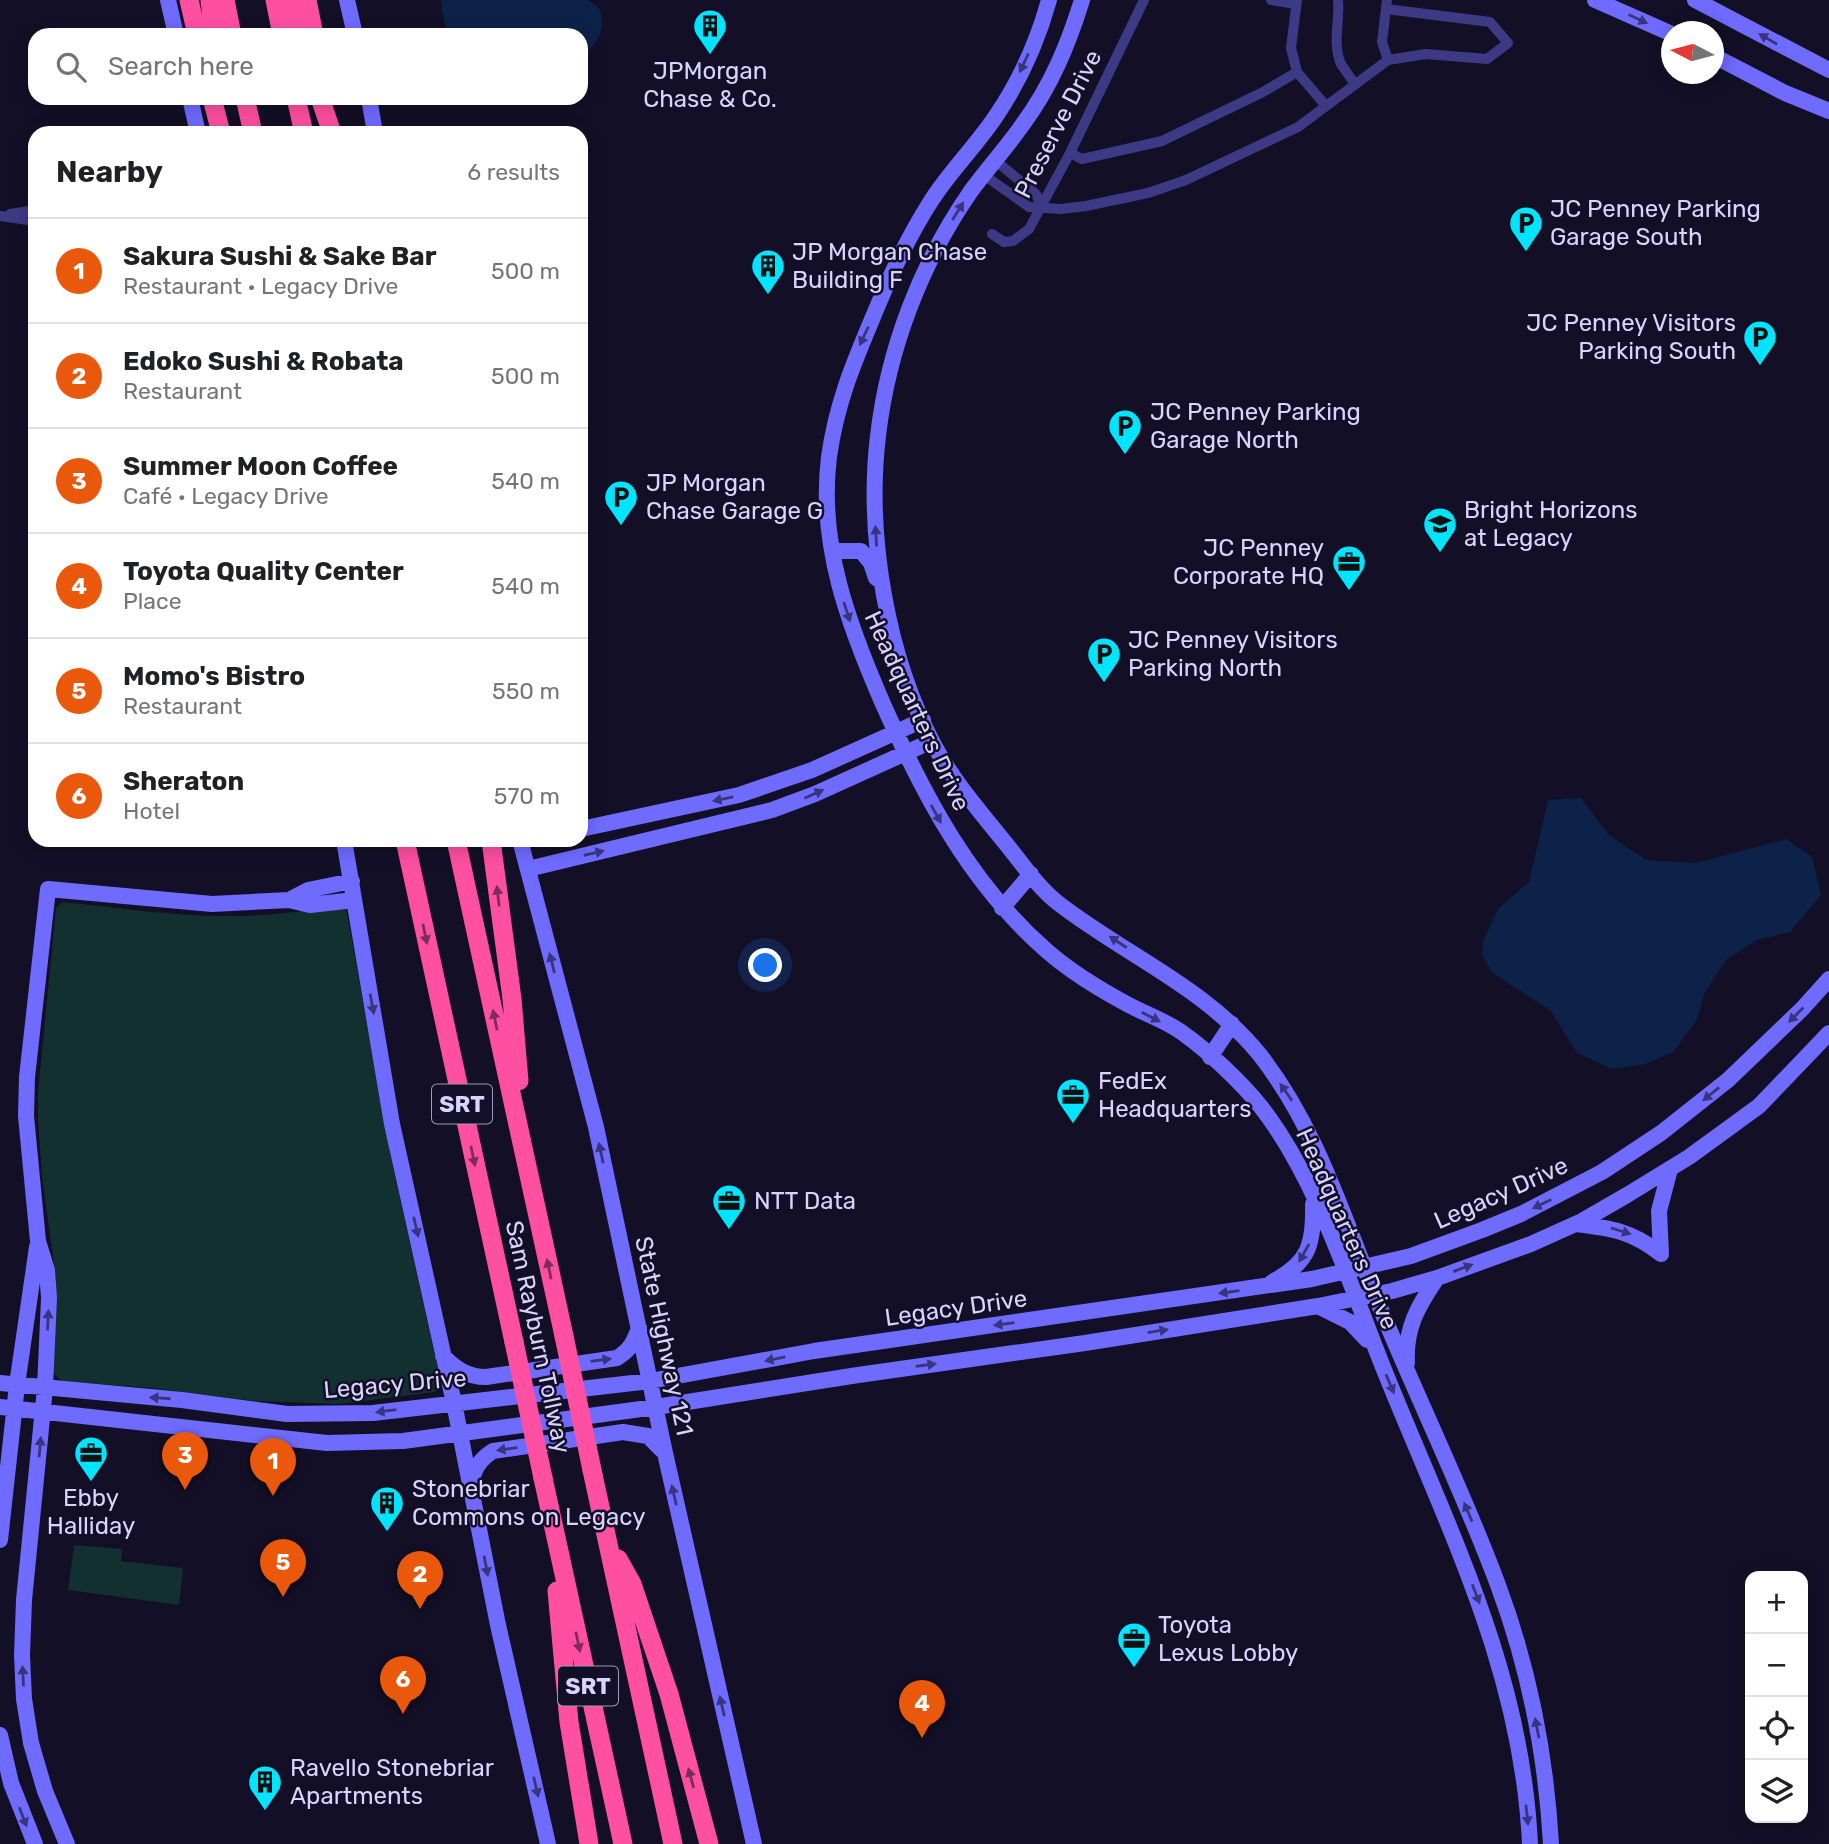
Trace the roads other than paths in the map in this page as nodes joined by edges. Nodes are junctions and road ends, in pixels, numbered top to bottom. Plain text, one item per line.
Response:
1 (168, 0) edge
2 (189, 0) edge
3 (210, 0) edge
4 (225, 0) edge
5 (275, 0) edge
6 (289, 0) edge
7 (307, 0) edge
8 (347, 0) edge
9 (1049, 0) edge
10 (1082, 0) edge
11 (1144, 0) edge
12 (1271, 0) edge
13 (1338, 0) edge
14 (1347, 0) edge
15 (1695, 0) edge
16 (1602, 1) edge
17 (1296, 2) edge
18 (1386, 4) edge
19 (1340, 15) junction
20 (174, 28) edge
21 (195, 28) edge
22 (213, 28) edge
23 (231, 28) edge
24 (281, 28) edge
25 (298, 28) edge
26 (313, 28) edge
27 (353, 28) edge
28 (1661, 29) edge
29 (1388, 60) junction
30 (1724, 62) edge
31 (1829, 70) edge
32 (1297, 72) junction
33 (1354, 83) junction
34 (192, 105) edge
35 (214, 105) edge
36 (223, 105) edge
37 (247, 105) edge
38 (298, 105) edge
39 (323, 105) edge
40 (329, 105) edge
41 (370, 105) edge
42 (1326, 106) junction
43 (1829, 111) edge
44 (196, 126) edge
45 (218, 126) edge
46 (226, 126) edge
47 (251, 126) edge
48 (302, 126) edge
49 (330, 126) edge
50 (332, 126) edge
51 (374, 126) edge
52 (971, 149) junction
53 (1070, 153) junction
54 (996, 161) junction
55 (984, 175) junction
56 (1041, 206) junction
57 (28, 211) edge
58 (0, 215) edge
59 (28, 220) edge
60 (992, 234) dead end
61 (894, 267) junction
62 (926, 271) junction
63 (918, 288) junction
64 (832, 551) junction
65 (891, 623) junction
66 (923, 720) junction
67 (896, 733) junction
68 (932, 741) junction
69 (905, 753) junction
70 (588, 828) edge
71 (345, 847) edge
72 (407, 847) edge
73 (458, 847) edge
74 (492, 847) edge
75 (525, 847) edge
76 (528, 869) junction
77 (1031, 874) junction
78 (352, 881) junction
79 (289, 900) junction
80 (354, 900) junction
81 (1002, 908) junction
82 (1829, 979) edge
83 (1231, 1024) junction
84 (1829, 1033) edge
85 (1210, 1057) junction
86 (526, 1158) junction
87 (1670, 1169) junction
88 (1313, 1198) junction
89 (1575, 1224) junction
90 (38, 1241) junction
91 (1363, 1266) junction
92 (1345, 1271) junction
93 (1437, 1278) junction
94 (1261, 1288) junction
95 (1374, 1294) junction
96 (1355, 1298) junction
97 (1318, 1306) junction
98 (639, 1328) junction
99 (443, 1356) junction
100 (1380, 1359) junction
101 (1407, 1372) junction
102 (650, 1381) junction
103 (0, 1383) edge
104 (17, 1385) junction
105 (45, 1388) junction
106 (454, 1402) junction
107 (7, 1408) edge
108 (656, 1408) junction
109 (43, 1412) junction
110 (459, 1435) junction
111 (665, 1453) junction
112 (470, 1485) junction
113 (553, 1527) junction
114 (0, 1540) edge
115 (608, 1542) junction
116 (0, 1735) edge
117 (35, 1844) edge
118 (67, 1844) edge
119 (548, 1844) edge
120 (589, 1844) edge
121 (623, 1844) edge
122 (673, 1844) edge
123 (709, 1844) edge
124 (754, 1844) edge
125 (1530, 1844) edge
126 (1551, 1844) edge

1 - 20 main road
2 - 21 highway
3 - 22 highway
4 - 23 highway
5 - 24 highway
6 - 25 highway
7 - 26 highway
8 - 27 main road
9 -> 52 main road, Headquarters Drive
10 - 54 main road, Headquarters Drive
11 - 53 street, Preserve Drive
12 - 17 street
13 - 19 street
14 - 19 street
31 -> 15 main road
16 -> 28 main road
17 - 32 street
18 - 29 street
18 - 29 street
19 - 33 street
29 - 33 street
30 - 43 main road
32 - 42 street
32 - 53 street
33 - 42 street
34 - 44 main road
35 - 45 highway
36 - 46 highway
37 - 47 highway
38 - 48 highway
39 - 49 highway
40 - 50 highway
41 - 51 main road
42 - 56 street
52 - 54 main road
52 - 55 main road
52 - 61 main road, Headquarters Drive
53 - 56 street, Preserve Drive
54 - 55 main road, Headquarters Drive
54 - 56 street
55 - 56 street
62 -> 55 main road, Headquarters Drive
56 - 60 street, Preserve Drive
57 - 58 street
58 - 59 street
61 - 62 main road
61 - 63 main road
61 -> 64 main road, Headquarters Drive
62 - 63 main road, Headquarters Drive
65 -> 63 main road, Headquarters Drive
64 - 65 main road
64 -> 67 main road, Headquarters Drive
65 - 66 main road, Headquarters Drive
66 - 67 main road
66 - 68 main road, Headquarters Drive
67 - 69 main road, Headquarters Drive
67 -> 70 main road
68 - 69 main road
68 - 77 main road, Headquarters Drive
76 -> 69 main road
69 -> 81 main road, Headquarters Drive
71 - 78 main road
72 -> 113 highway, Sam Rayburn Tollway / SRT, bridge
86 -> 73 highway, Sam Rayburn Tollway / SRT
86 -> 74 highway
75 - 76 main road, State Highway 121
98 -> 76 main road, State Highway 121
77 - 81 main road
83 -> 77 main road, Headquarters Drive
78 - 79 main road
78 - 80 main road
79 - 80 main road
79 - 90 main road
80 -> 99 main road
81 -> 85 main road, Headquarters Drive
82 -> 91 main road, Legacy Drive
83 - 85 main road
91 -> 83 main road, Headquarters Drive
84 - 87 main road
85 - 88 main road, Headquarters Drive
115 -> 86 highway, Sam Rayburn Tollway / SRT, bridge
87 - 89 main road
89 -> 87 main road
88 - 92 main road, Headquarters Drive
88 -> 94 main road
93 -> 89 main road
90 - 104 main road
105 -> 90 main road
91 - 92 main road, Legacy Drive
91 - 95 main road, Headquarters Drive
92 - 94 main road, Legacy Drive
92 - 96 main road, Headquarters Drive
93 - 95 main road
93 - 101 main road
94 -> 102 main road, Legacy Drive
95 - 96 main road
95 - 101 main road, Headquarters Drive
96 - 97 main road
96 - 100 main road, Headquarters Drive
97 - 100 main road
108 -> 97 main road
99 -> 98 main road
98 - 102 main road, State Highway 121
99 - 106 main road
100 -> 125 main road, Headquarters Drive
126 -> 101 main road, Headquarters Drive
102 - 106 main road, Legacy Drive
102 - 108 main road, State Highway 121
103 - 104 main road, Legacy Drive
104 - 105 main road, Legacy Drive
104 - 107 main road
106 -> 105 main road, Legacy Drive
105 - 109 main road
106 - 110 main road
107 - 109 main road
107 - 114 main road
108 - 110 main road
108 - 111 main road, State Highway 121
109 - 110 main road
118 -> 109 main road
110 - 112 main road
111 -> 112 main road
124 -> 111 main road, State Highway 121
112 -> 119 main road
113 - 120 highway
113 -> 121 highway, Sam Rayburn Tollway / SRT
115 - 122 highway, Sam Rayburn Tollway / SRT
123 -> 115 highway
116 -> 117 main road

